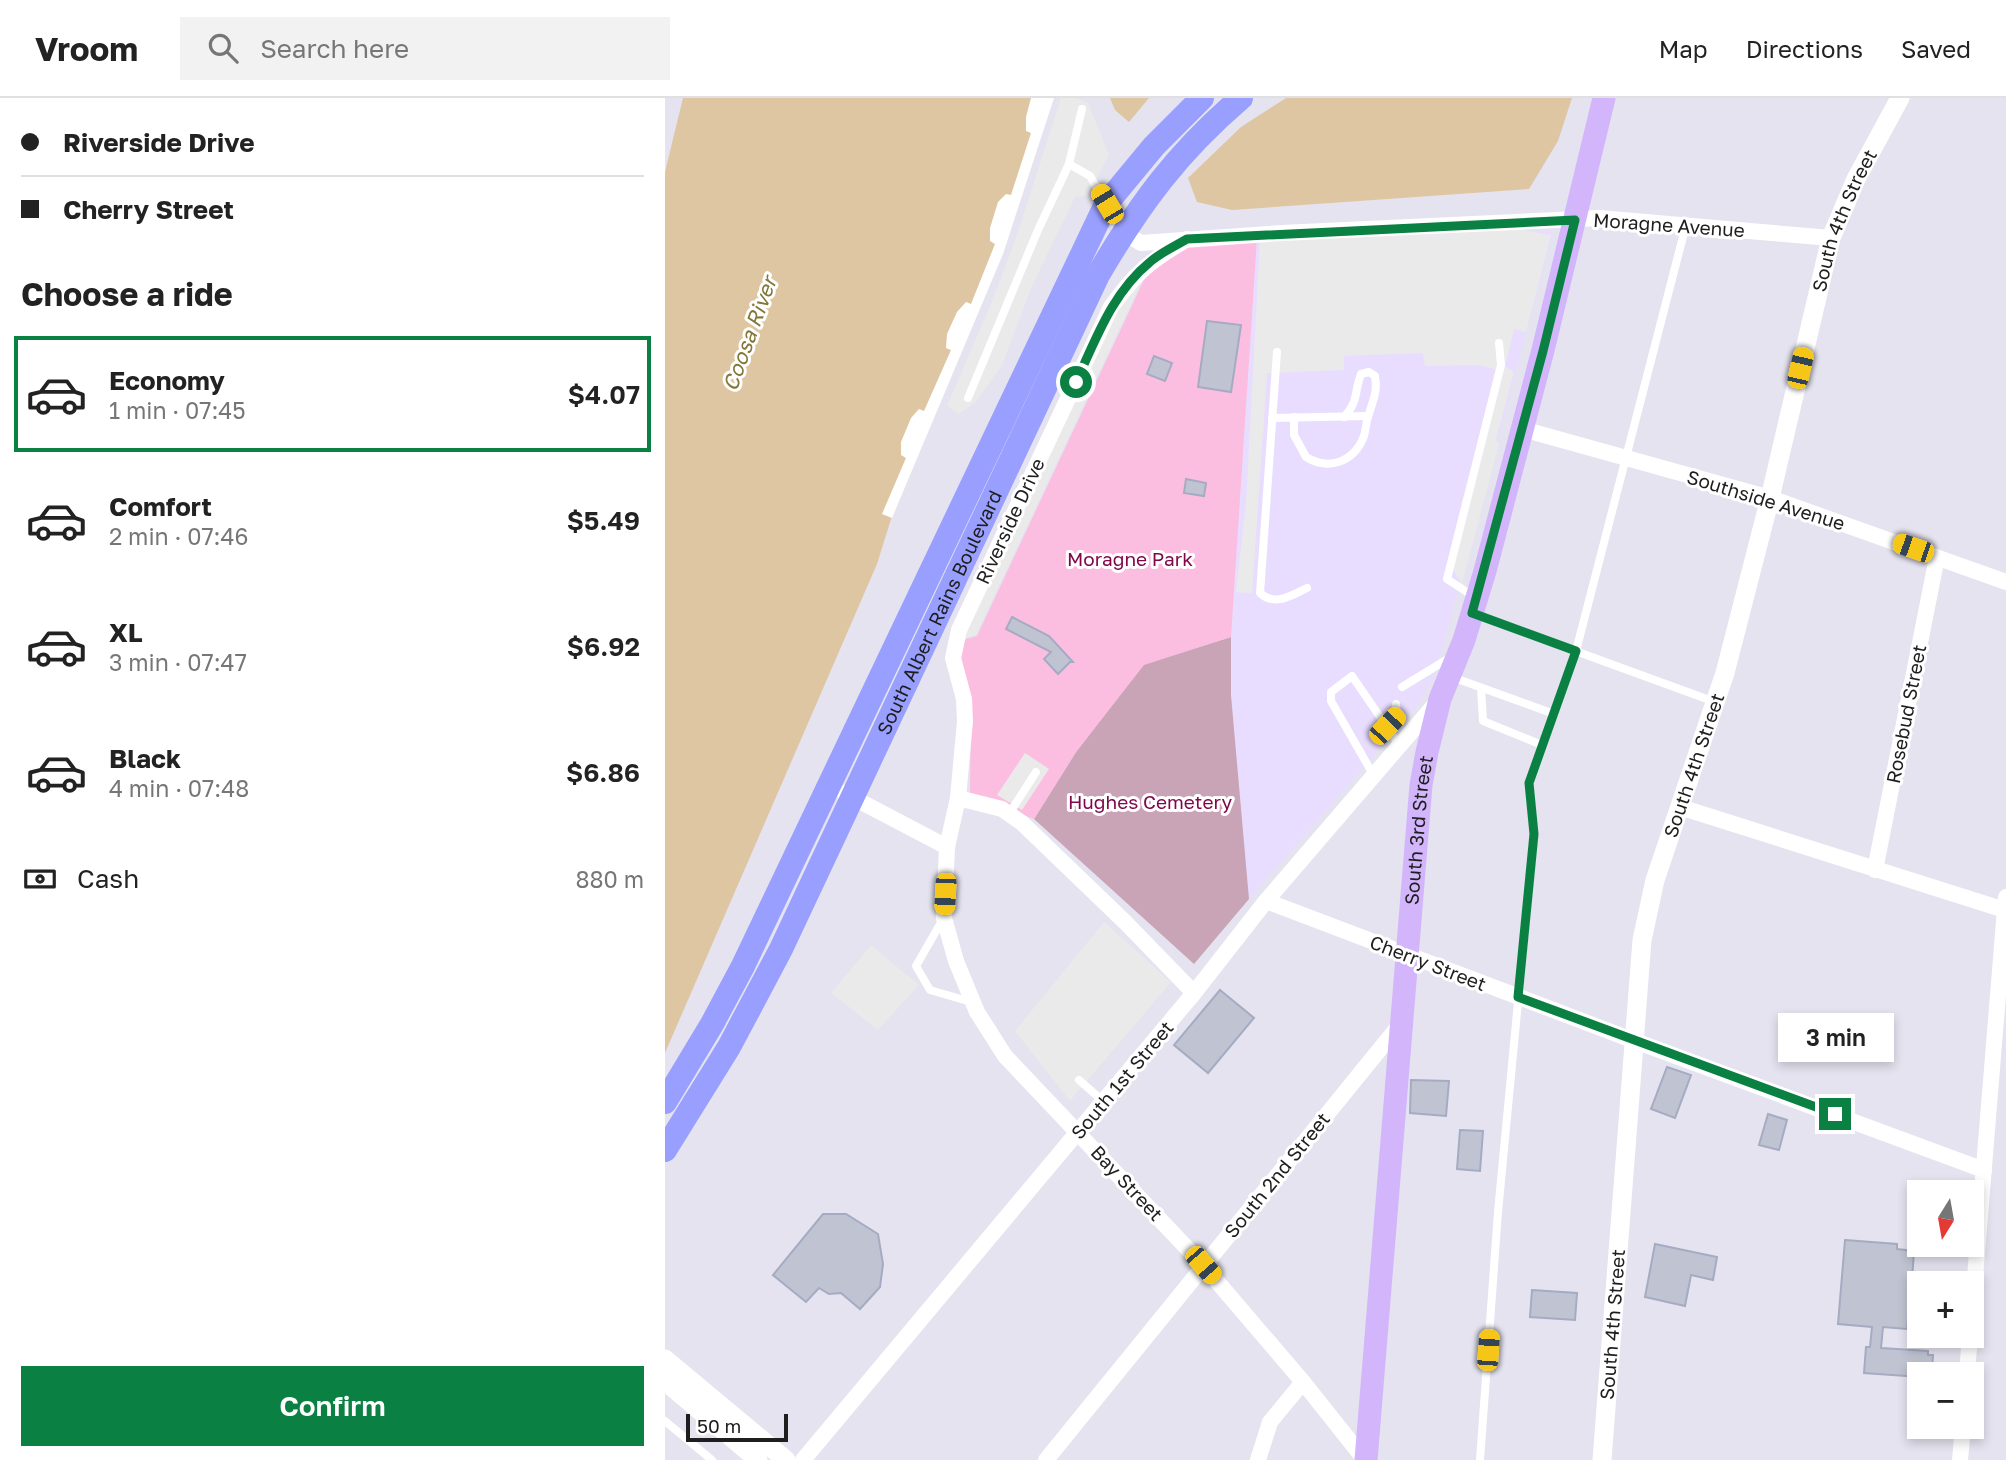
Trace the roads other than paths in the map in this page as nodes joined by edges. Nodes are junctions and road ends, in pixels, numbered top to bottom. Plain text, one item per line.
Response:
1 (1202, 98) edge
2 (1241, 98) edge
3 (1604, 98) edge
4 (1900, 98) edge
5 (1082, 109) dead end
6 (1069, 164) junction
7 (1107, 204) junction
8 (1575, 220) junction
9 (1686, 225) junction
10 (1123, 232) junction
11 (1831, 238) junction
12 (1187, 239) junction
13 (1499, 343) dead end
14 (1277, 352) dead end
15 (968, 398) dead end
16 (1344, 416) junction
17 (1368, 416) junction
18 (1294, 417) junction
19 (1272, 418) junction
20 (1522, 429) junction
21 (1626, 458) junction
22 (1770, 498) junction
23 (1937, 557) junction
24 (2006, 582) edge
25 (1307, 589) dead end
26 (1474, 606) junction
27 (1576, 651) junction
28 (1459, 652) junction
29 (1449, 676) junction
30 (1402, 687) dead end
31 (1481, 688) junction
32 (1440, 699) junction
33 (1715, 702) junction
34 (1396, 704) dead end
35 (1554, 714) junction
36 (1387, 726) junction
37 (1542, 745) junction
38 (1400, 746) junction
39 (1036, 772) dead end
40 (1374, 776) junction
41 (829, 787) junction
42 (853, 797) junction
43 (958, 798) junction
44 (1680, 807) junction
45 (1009, 814) junction
46 (947, 847) junction
47 (1875, 870) junction
48 (1266, 901) junction
49 (2005, 904) edge
50 (944, 918) junction
51 (1408, 956) junction
52 (1194, 993) junction
53 (1518, 997) junction
54 (974, 1003) junction
55 (2002, 1004) edge
56 (1403, 1021) junction
57 (1635, 1041) junction
58 (1079, 1080) dead end
59 (665, 1102) edge
60 (1104, 1102) junction
61 (1079, 1131) junction
62 (665, 1150) edge
63 (1984, 1170) junction
64 (1203, 1265) junction
65 (1976, 1271) edge
66 (665, 1359) edge
67 (665, 1381) edge
68 (1303, 1382) junction
69 (665, 1421) edge
70 (1962, 1439) edge
71 (712, 1460) edge
72 (758, 1460) edge
73 (786, 1460) edge
74 (803, 1460) edge
75 (1046, 1460) edge
76 (1258, 1460) edge
77 (1365, 1460) edge
78 (1480, 1460) edge
79 (1602, 1460) edge
80 (1960, 1460) edge

1 - 7 main road, South Albert Rains Boulevard
2 - 10 main road, South Albert Rains Boulevard
3 - 8 main road, South 3rd Street
4 - 11 street, South 4th Street
5 - 6 lane
6 - 7 lane
6 - 15 lane
7 - 10 street
7 - 41 main road, South Albert Rains Boulevard
8 - 9 street, Moragne Avenue
8 - 12 street, Moragne Avenue
8 - 20 main road, South 3rd Street
9 - 11 street, Moragne Avenue
9 - 21 lane
10 - 12 street, Moragne Avenue
10 - 42 main road, South Albert Rains Boulevard
11 - 22 street, South 4th Street
12 - 43 street, Riverside Drive
13 - 26 lane
14 - 19 lane
16 - 17 lane
16 - 17 lane
16 - 18 lane
17 - 18 lane
18 - 19 lane
19 - 25 lane
20 - 21 street, Southside Avenue
20 - 26 main road, South 3rd Street
21 - 22 street, Southside Avenue
21 - 27 lane
22 - 23 street, Southside Avenue
22 - 33 street, South 4th Street
23 - 24 street, Southside Avenue
23 - 47 street, Rosebud Street
26 - 27 lane
26 - 28 main road, South 3rd Street
27 - 33 lane
27 - 35 lane
28 - 29 main road, South 3rd Street
28 - 30 lane
29 - 31 lane
29 - 32 main road, South 3rd Street
31 - 35 lane
31 - 37 lane
32 - 38 street, South 1st Street
32 - 51 main road, South 3rd Street
33 - 44 street, South 4th Street
34 - 36 lane
35 - 37 lane
36 - 38 lane
36 - 40 lane
37 - 53 lane
38 - 40 street, South 1st Street
39 - 45 lane
40 - 48 street, South 1st Street
41 - 42 street
41 - 59 main road, South Albert Rains Boulevard
42 - 46 street
42 - 62 main road, South Albert Rains Boulevard
43 - 45 street
43 - 46 street, Riverside Drive
44 - 47 street
44 - 57 street, South 4th Street
45 - 52 street
46 - 50 street, Bay Street
47 - 49 street
48 - 51 street, Cherry Street
48 - 52 street, South 1st Street
49 - 55 street
50 - 54 street, Bay Street
50 - 54 lane
51 - 53 street, Cherry Street
51 - 56 main road, South 3rd Street
52 - 60 street, South 1st Street
53 - 57 street, Cherry Street
53 - 78 lane
54 - 61 street, Bay Street
55 - 63 street
56 - 64 street, South 2nd Street
56 - 77 main road, South 3rd Street
57 - 63 street, Cherry Street
57 - 79 street, South 4th Street
58 - 60 lane
60 - 61 street, South 1st Street
61 - 64 street, Bay Street
61 - 74 street, South 1st Street
63 - 65 street
64 - 68 street, Bay Street
64 - 75 street, South 2nd Street
66 - 73 street
67 - 72 street
68 - 76 street
68 - 77 street, Bay Street
69 - 71 lane
70 - 80 street

